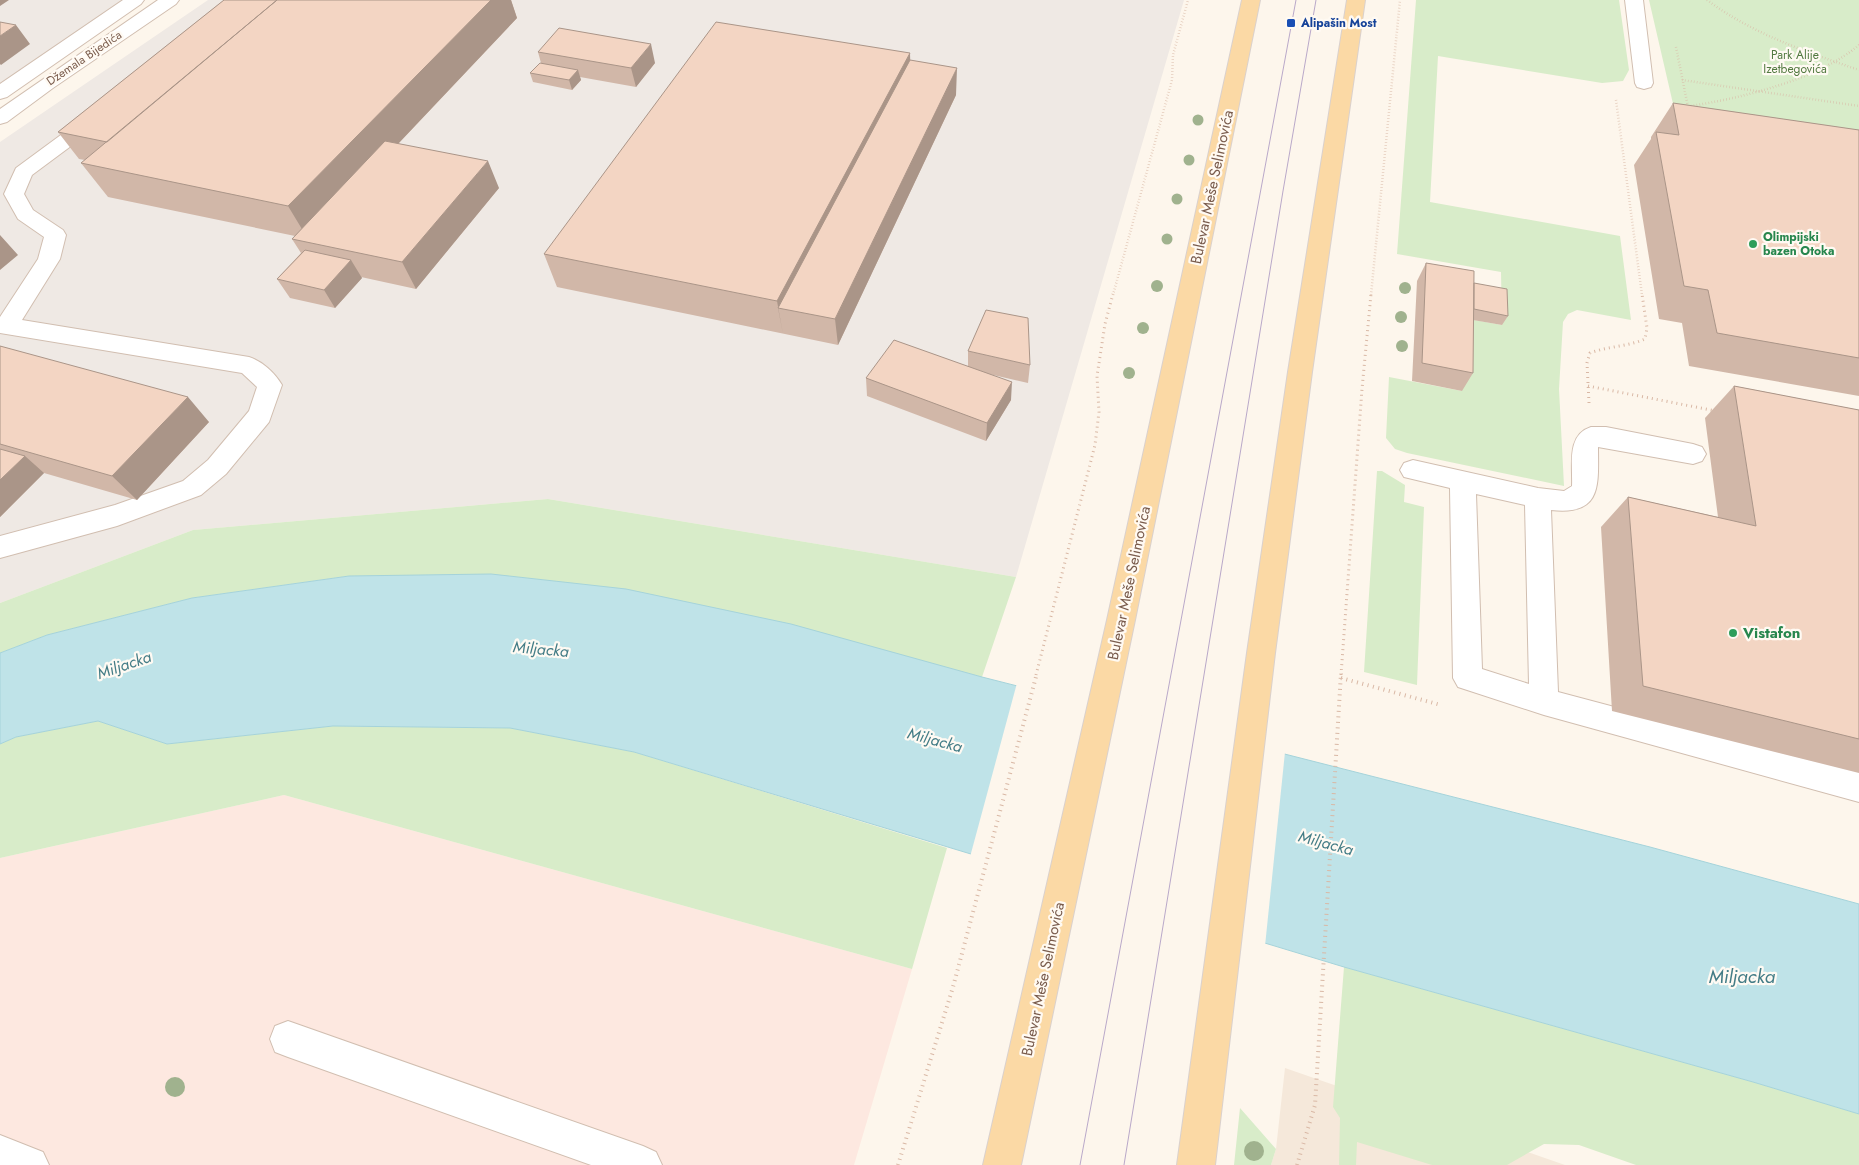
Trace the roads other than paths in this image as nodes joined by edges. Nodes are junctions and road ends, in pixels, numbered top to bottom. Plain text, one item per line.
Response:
1 (135, 0) edge
2 (170, 0) edge
3 (1251, 0) edge
4 (1356, 0) edge
5 (1634, 0) edge
6 (1644, 83) dead end
7 (4, 87) edge
8 (111, 107) edge
9 (0, 118) edge
10 (4, 326) edge
11 (1693, 454) dead end
12 (1413, 470) dead end
13 (1463, 481) junction
14 (1538, 498) junction
15 (0, 547) edge
16 (1544, 702) junction
17 (1859, 787) edge
18 (288, 1039) dead end
19 (0, 1154) edge
20 (30, 1165) edge
21 (643, 1165) edge
22 (1002, 1165) edge
23 (1196, 1165) edge

1 - 7 street, Džemala Bijedića
2 - 9 street, Džemala Bijedića
3 - 22 main road, Bulevar Meše Selimovića
4 - 23 main road
5 - 6 street
8 - 10 street
10 - 15 street
11 - 14 street
12 - 13 street
13 - 14 street
13 - 16 street
14 - 16 street
16 - 17 street
18 - 21 street
19 - 20 street

